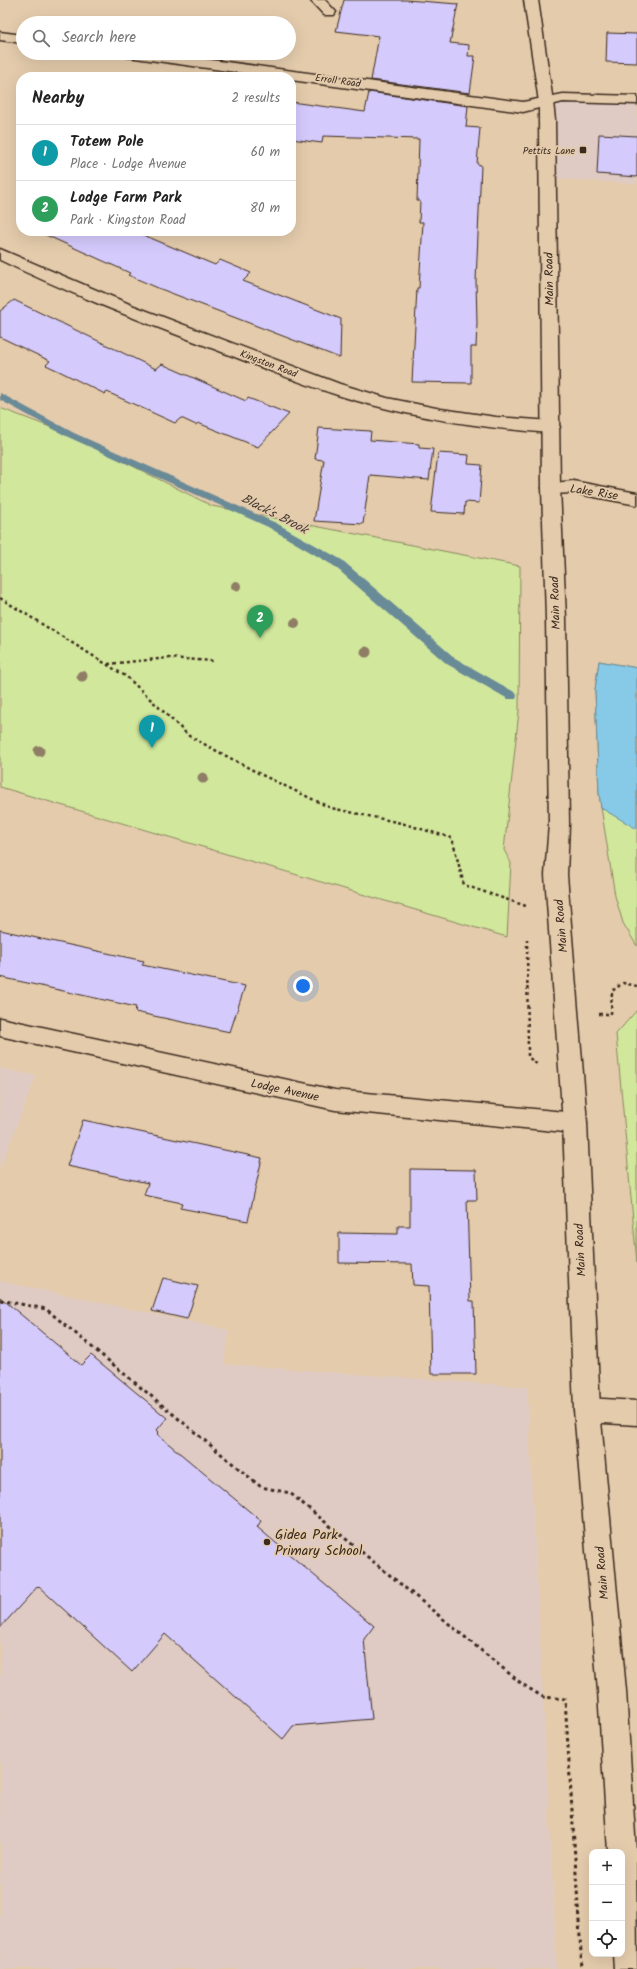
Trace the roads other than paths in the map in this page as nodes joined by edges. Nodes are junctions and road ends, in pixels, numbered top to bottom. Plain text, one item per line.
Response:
1 (317, 0) edge
2 (531, 0) edge
3 (329, 12) dead end
4 (0, 36) edge
5 (16, 38) edge
6 (179, 60) edge
7 (267, 72) edge
8 (296, 76) edge
9 (637, 100) edge
10 (546, 102) junction
11 (0, 254) edge
12 (551, 427) junction
13 (551, 488) junction
14 (637, 499) edge
15 (0, 1027) edge
16 (575, 1123) junction
17 (587, 1410) junction
18 (637, 1413) edge
19 (622, 1849) edge
20 (624, 1885) edge
21 (629, 1969) edge

1 - 3 main road
2 - 10 main road, Main Road
4 - 5 main road
6 - 7 main road, Erroll Road
8 - 10 main road, Erroll Road
9 - 10 main road
10 - 12 main road, Main Road
11 - 12 main road, Kingston Road
12 - 13 main road, Main Road
13 - 14 main road, Lake Rise
13 - 16 main road, Main Road
15 - 16 main road, Lodge Avenue
16 - 17 main road, Main Road
17 - 18 main road
17 - 19 main road, Main Road
20 - 21 main road

